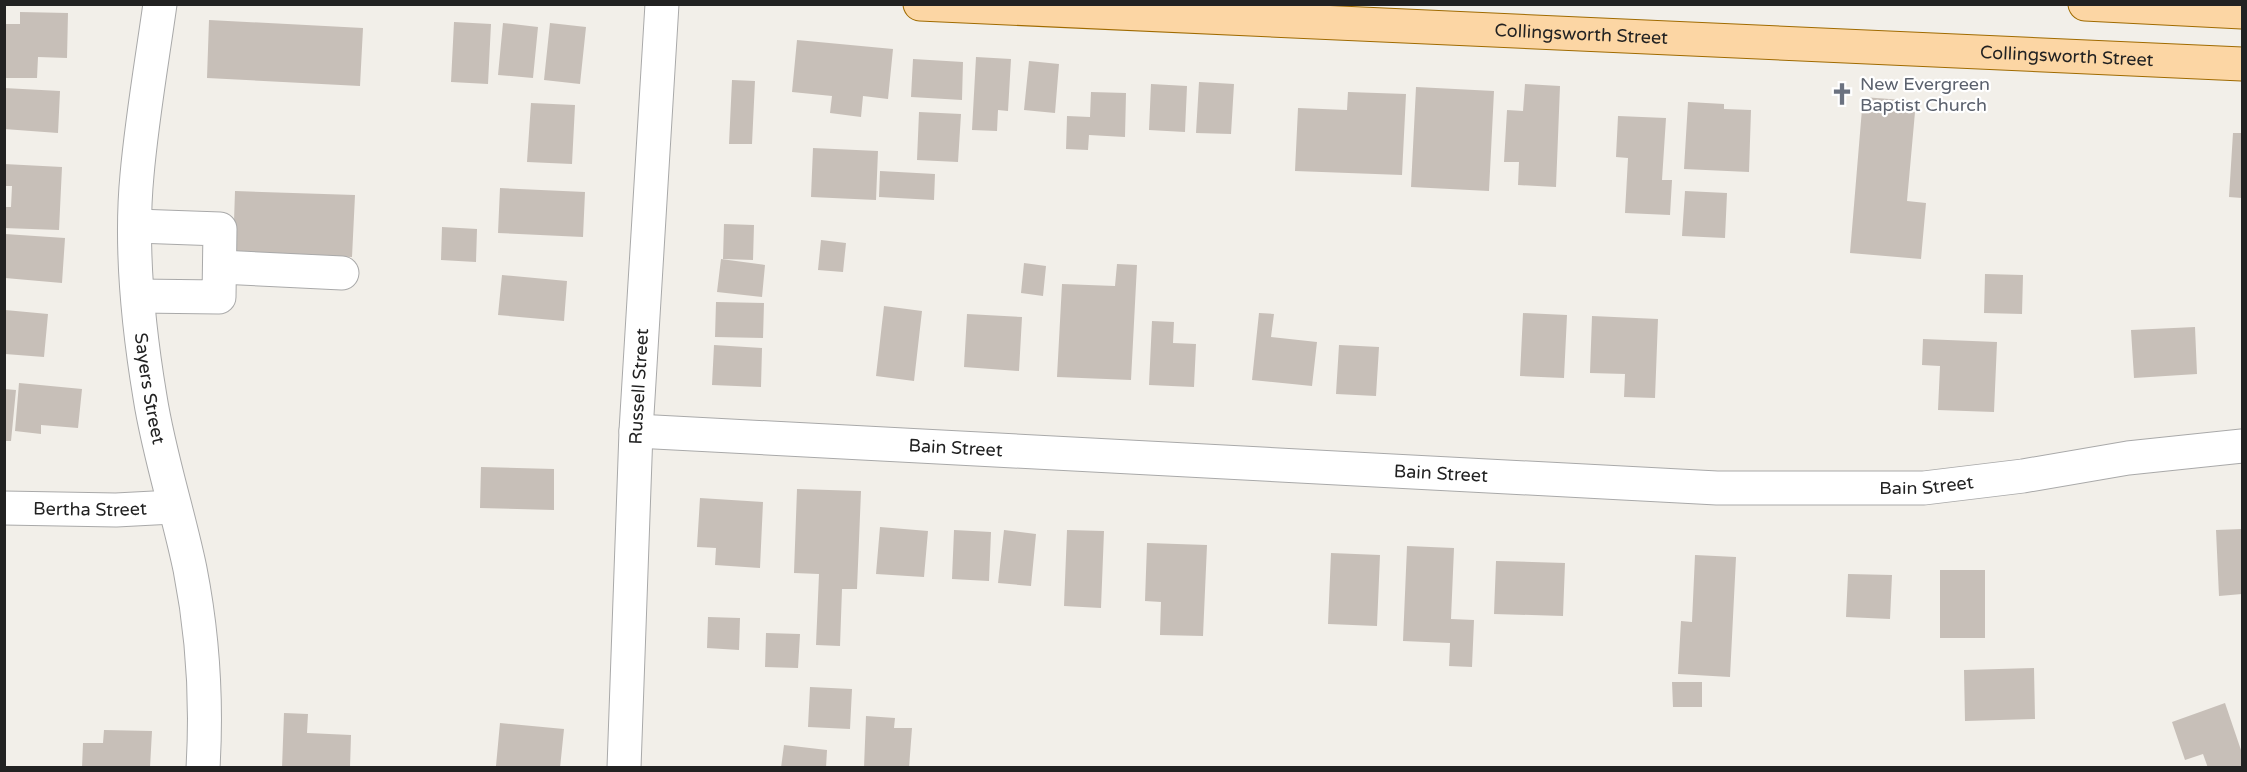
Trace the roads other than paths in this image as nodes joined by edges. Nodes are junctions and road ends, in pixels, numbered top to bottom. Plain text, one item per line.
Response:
1 (160, 4) edge
2 (662, 4) edge
3 (920, 4) edge
4 (2085, 4) edge
5 (2242, 12) edge
6 (2242, 64) edge
7 (136, 226) junction
8 (220, 267) junction
9 (342, 273) dead end
10 (138, 296) junction
11 (636, 431) junction
12 (2242, 447) edge
13 (173, 507) junction
14 (4, 508) edge
15 (203, 768) edge
16 (624, 768) edge

1 - 7 street, Sayers Street
2 - 11 street, Russell Street
3 - 6 main road, Collingsworth Street
4 - 5 main road
7 - 8 street
7 - 10 street, Sayers Street
8 - 9 street
8 - 10 street
10 - 13 street, Sayers Street
11 - 12 street, Bain Street
11 - 16 street, Russell Street
13 - 14 street, Bertha Street
13 - 15 street, Sayers Street

